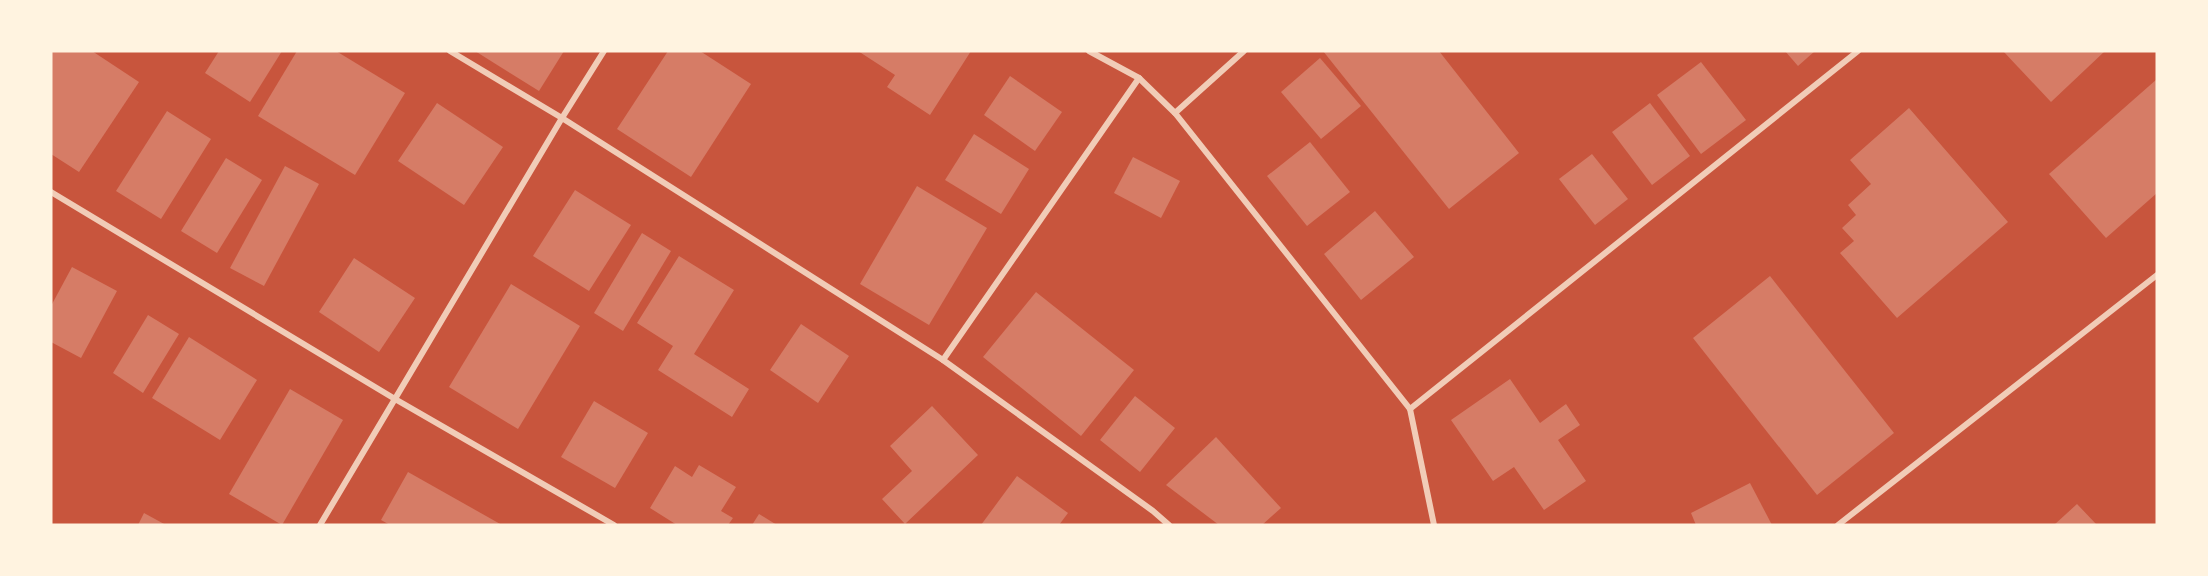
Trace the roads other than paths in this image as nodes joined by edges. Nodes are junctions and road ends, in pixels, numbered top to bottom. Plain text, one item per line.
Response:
1 (450, 51) edge
2 (604, 51) edge
3 (1089, 51) edge
4 (1244, 51) edge
5 (1858, 51) edge
6 (1139, 78) junction
7 (1176, 113) junction
8 (562, 118) junction
9 (51, 192) edge
10 (2157, 275) edge
11 (943, 360) junction
12 (395, 399) junction
13 (1410, 409) junction
14 (320, 525) edge
15 (614, 525) edge
16 (1169, 525) edge
17 (1434, 525) edge
18 (1838, 525) edge

1 - 8 street
2 - 8 street
3 - 6 street
4 - 7 street
5 - 13 street
6 - 7 street
6 - 11 street
7 - 13 street
8 - 11 street
8 - 12 street
9 - 12 street
10 - 18 street
11 - 16 street
12 - 14 street
12 - 15 street
13 - 17 street

